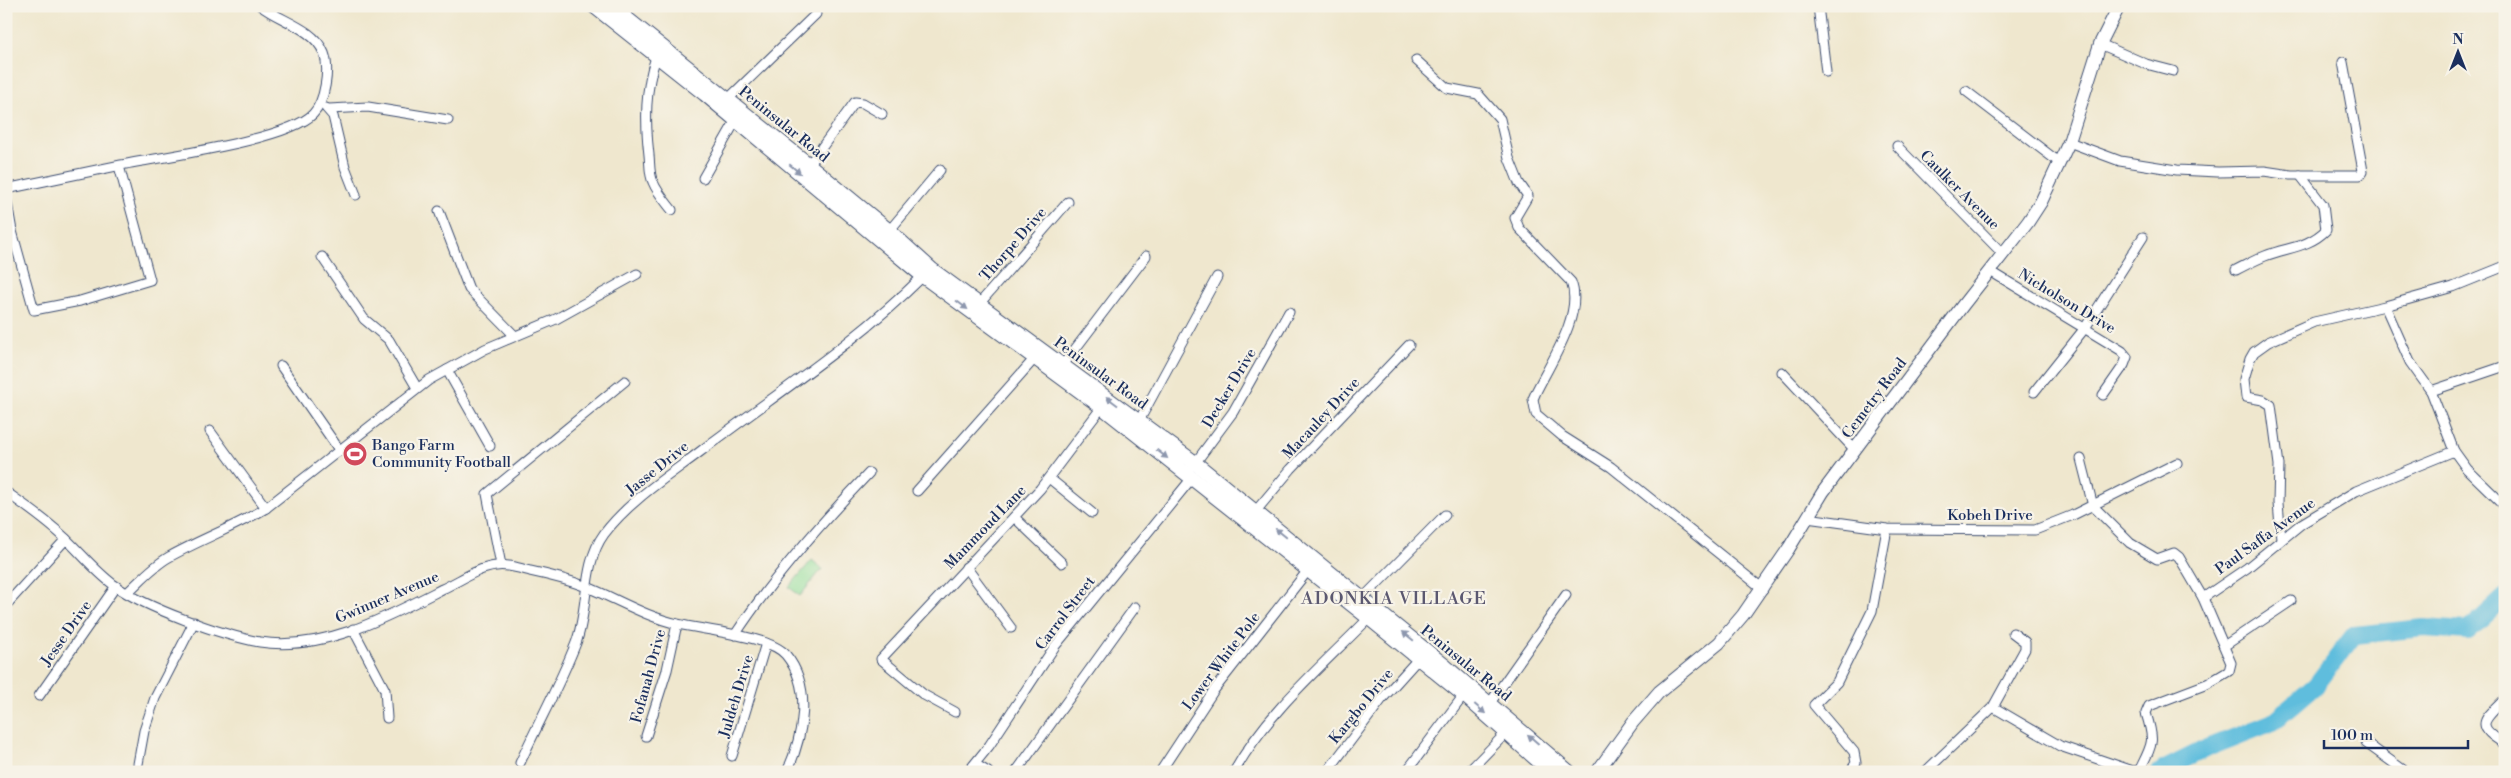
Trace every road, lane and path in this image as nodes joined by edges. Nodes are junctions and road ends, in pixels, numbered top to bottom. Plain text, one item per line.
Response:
1 (261, 6) edge
2 (594, 6) edge
3 (611, 6) edge
4 (1818, 6) edge
5 (2119, 6) edge
6 (816, 14) dead end
7 (2100, 44) junction
8 (656, 57) junction
9 (1416, 60) dead end
10 (2343, 62) dead end
11 (2173, 71) dead end
12 (1826, 72) dead end
13 (1966, 91) dead end
14 (727, 100) junction
15 (320, 103) junction
16 (329, 109) junction
17 (882, 114) dead end
18 (448, 120) dead end
19 (736, 120) junction
20 (2069, 142) junction
21 (1897, 146) dead end
22 (2060, 163) junction
23 (809, 165) junction
24 (120, 166) junction
25 (940, 170) dead end
26 (2300, 175) junction
27 (702, 178) dead end
28 (6, 189) edge
29 (356, 195) dead end
30 (6, 197) edge
31 (1068, 202) dead end
32 (672, 210) dead end
33 (439, 211) dead end
34 (889, 231) junction
35 (2142, 237) dead end
36 (2003, 254) junction
37 (1146, 256) dead end
38 (322, 257) dead end
39 (2505, 266) edge
40 (2236, 270) dead end
41 (1990, 271) junction
42 (637, 274) dead end
43 (923, 276) junction
44 (1216, 277) dead end
45 (979, 304) junction
46 (2385, 306) junction
47 (1289, 312) dead end
48 (2086, 328) junction
49 (515, 336) junction
50 (1409, 345) dead end
51 (1035, 358) junction
52 (1063, 365) junction
53 (281, 366) dead end
54 (2505, 366) edge
55 (447, 370) junction
56 (1782, 372) dead end
57 (625, 381) dead end
58 (418, 388) junction
59 (2431, 391) junction
60 (2034, 392) dead end
61 (2103, 395) dead end
62 (1102, 407) junction
63 (1139, 421) junction
64 (210, 430) dead end
65 (490, 446) dead end
66 (1855, 450) junction
67 (340, 451) junction
68 (2454, 452) junction
69 (2081, 459) dead end
70 (2177, 464) dead end
71 (1191, 472) junction
72 (869, 473) dead end
73 (1049, 478) junction
74 (917, 491) dead end
75 (6, 492) edge
76 (2092, 506) junction
77 (2505, 506) edge
78 (266, 508) junction
79 (1254, 512) junction
80 (1092, 513) dead end
81 (1445, 515) dead end
82 (1014, 517) junction
83 (1807, 518) junction
84 (1887, 529) junction
85 (66, 539) junction
86 (2281, 539) junction
87 (1062, 563) dead end
88 (501, 565) junction
89 (966, 567) junction
90 (1309, 570) junction
91 (116, 586) junction
92 (588, 587) junction
93 (1762, 589) junction
94 (128, 592) junction
95 (1566, 595) dead end
96 (2203, 598) junction
97 (1362, 599) junction
98 (2290, 601) dead end
99 (6, 605) edge
100 (1135, 607) dead end
101 (1369, 618) junction
102 (194, 622) junction
103 (677, 624) junction
104 (1011, 628) dead end
105 (353, 629) junction
106 (2013, 632) dead end
107 (735, 635) junction
108 (766, 643) junction
109 (2224, 646) junction
110 (1418, 659) junction
111 (1464, 695) junction
112 (39, 696) dead end
113 (2505, 699) edge
114 (1490, 703) junction
115 (1994, 707) junction
116 (955, 712) dead end
117 (387, 718) dead end
118 (1507, 732) junction
119 (646, 736) dead end
120 (2366, 743) dead end
121 (2505, 744) edge
122 (732, 756) dead end
123 (520, 763) dead end
124 (138, 764) dead end
125 (974, 764) junction
126 (1851, 770) edge
127 (2144, 771) edge
128 (788, 772) edge
129 (968, 772) edge
130 (988, 772) edge
131 (1016, 772) edge
132 (1160, 772) edge
133 (1234, 772) edge
134 (1327, 772) edge
135 (1406, 772) edge
136 (1468, 772) edge
137 (1551, 772) edge
138 (1569, 772) edge
139 (1597, 772) edge
140 (1924, 772) edge
141 (2406, 772) edge

1 - 15 street
2 - 8 main road, Peninsular Road
3 - 14 main road, Peninsular Road
4 - 12 street
5 - 7 street, Cemetry Road
6 - 14 street
7 - 11 street
7 - 20 street, Cemetry Road
8 - 19 main road, Peninsular Road
8 - 32 street
9 - 93 street
10 - 26 street
13 - 22 street
14 - 23 main road, Peninsular Road
15 - 16 street
15 - 24 street
16 - 18 street
16 - 29 street
17 - 23 street
19 - 27 street
19 -> 43 main road, Peninsular Road
20 - 22 street, Cemetry Road
20 - 26 street
21 - 36 street, Caulker Avenue
22 - 36 street, Cemetry Road
23 - 34 main road, Peninsular Road
24 - 28 street
24 - 30 street
25 - 34 street
26 - 40 street
31 - 45 street, Thorpe Drive
33 - 49 street
34 - 45 main road, Peninsular Road
35 - 48 street
36 - 41 street, Cemetry Road
37 - 52 street
38 - 58 street
39 - 46 street
41 - 48 street, Nicholson Drive
41 - 66 street, Cemetry Road
42 - 49 street
43 -> 51 main road, Peninsular Road
43 - 92 street, Jasse Drive
44 - 63 street
45 - 52 main road, Peninsular Road
46 - 59 street
46 - 86 street
47 - 71 street, Decker Drive
48 - 60 street
48 - 61 street, Nicholson Drive
49 - 55 street
50 - 79 street, Macauley Drive
51 - 62 main road, Peninsular Road
51 - 74 street
63 -> 52 main road, Peninsular Road
53 - 67 street
54 - 59 street
55 - 58 street
55 - 65 street
56 - 66 street
57 - 88 street
58 - 67 street
59 - 68 street
62 -> 71 main road, Peninsular Road
62 - 73 street, Mammoud Lane
63 - 71 main road, Peninsular Road
64 - 78 street
66 - 83 street, Cemetry Road
67 - 78 street
68 - 77 street
68 - 86 street, Paul Saffa Avenue
69 - 76 street
70 - 76 street, Kobeh Drive
71 - 79 main road, Peninsular Road
71 - 90 main road, Peninsular Road
71 - 125 street, Carrol Street
72 - 107 street
73 - 80 street
73 - 82 street, Mammoud Lane
75 - 85 street, Gwinner Avenue
76 - 84 street, Kobeh Drive
76 - 96 street
78 - 94 street
97 -> 79 main road, Peninsular Road
81 - 97 street
82 - 87 street
82 - 89 street, Mammoud Lane
83 - 84 street, Kobeh Drive
83 - 93 street, Cemetry Road
84 - 126 street
85 - 91 street, Gwinner Avenue
85 - 99 street
86 - 96 street, Paul Saffa Avenue
88 - 92 street, Gwinner Avenue
88 - 105 street, Gwinner Avenue
89 - 104 street
89 - 116 street, Mammoud Lane
90 - 101 main road, Peninsular Road
90 - 132 street, Lower White Pole
91 - 94 street, Gwinner Avenue
91 - 112 street, Jesse Drive
92 - 103 street, Gwinner Avenue
92 - 123 street, Jasse Drive
93 - 139 street, Cemetry Road
94 - 102 street, Gwinner Avenue
95 - 114 street
96 - 109 street
114 -> 97 main road, Peninsular Road
98 - 109 street
100 - 131 street
101 - 110 main road, Peninsular Road
101 - 133 street
102 - 105 street, Gwinner Avenue
102 - 124 street
103 - 107 street, Gwinner Avenue
103 - 119 street, Fofanah Drive
105 - 117 street
106 - 115 street
107 - 108 street, Gwinner Avenue
108 - 122 street, Juldeh Drive
108 - 128 street, Gwinner Avenue
109 - 127 street
110 - 111 main road, Peninsular Road
110 - 134 street, Kargbo Drive
111 -> 118 main road, Peninsular Road
111 - 135 street
113 - 121 street
138 -> 114 main road, Peninsular Road
115 - 127 street
115 - 140 street
118 - 136 street
118 - 137 main road, Peninsular Road
120 - 141 street
125 - 129 street, Carrol Street
125 - 130 street

